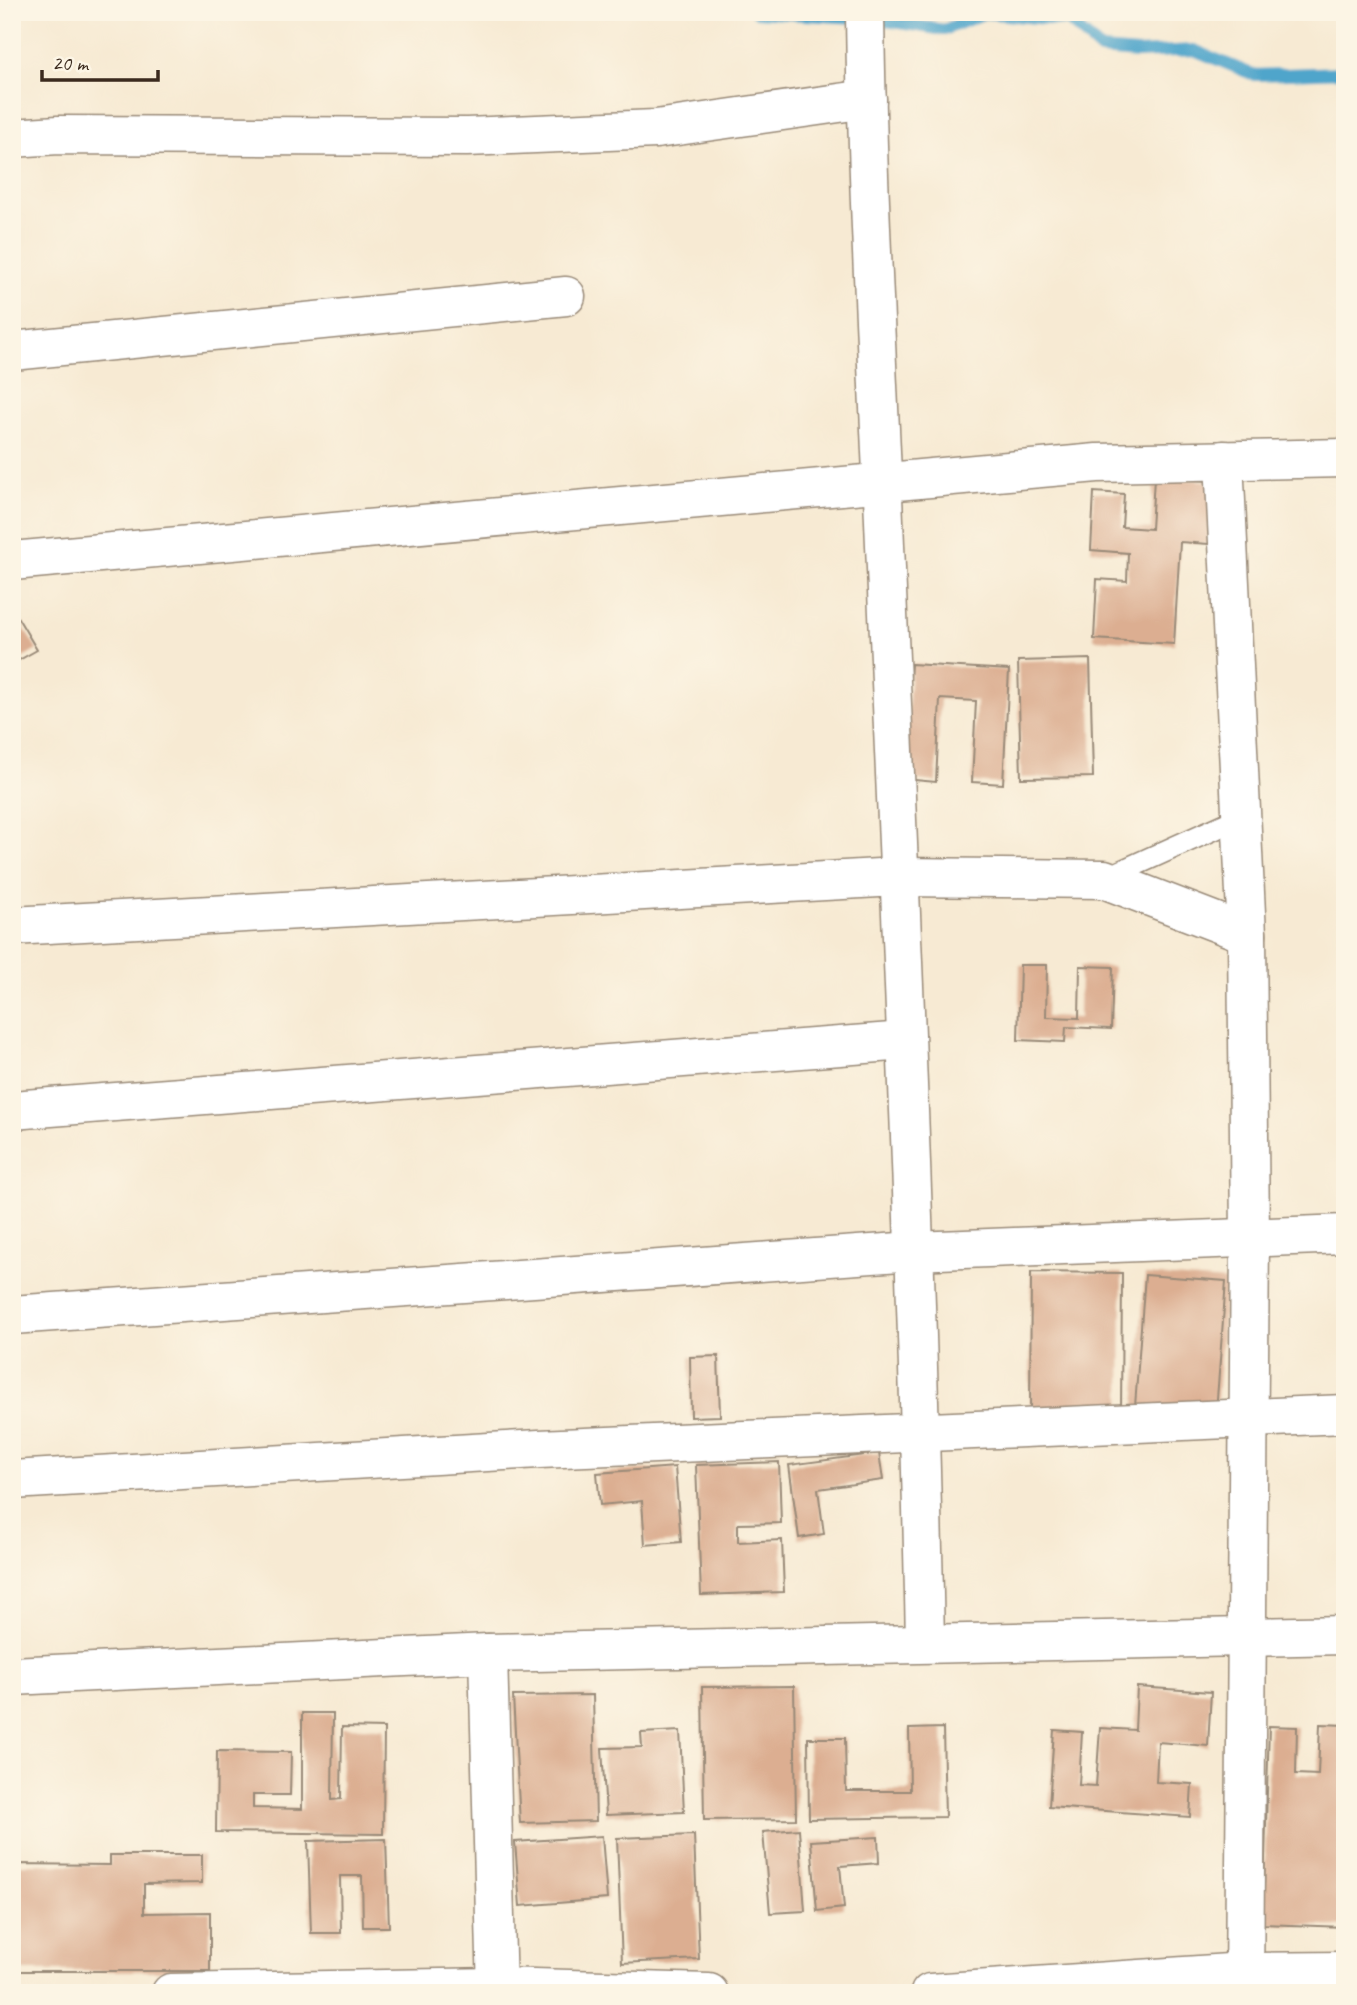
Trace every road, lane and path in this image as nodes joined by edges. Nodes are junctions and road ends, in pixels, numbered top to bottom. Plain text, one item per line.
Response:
1 (865, 24) edge
2 (867, 99) junction
3 (12, 138) edge
4 (566, 296) dead end
5 (12, 351) edge
6 (1345, 458) edge
7 (1224, 460) junction
8 (883, 483) junction
9 (12, 561) edge
10 (1241, 817) junction
11 (897, 877) junction
12 (1104, 878) junction
13 (12, 926) edge
14 (1247, 934) junction
15 (905, 1041) junction
16 (12, 1110) edge
17 (1345, 1234) edge
18 (1250, 1237) junction
19 (914, 1251) junction
20 (12, 1315) edge
21 (1345, 1414) edge
22 (1247, 1417) junction
23 (921, 1433) junction
24 (12, 1480) edge
25 (1345, 1635) edge
26 (1247, 1639) junction
27 (925, 1643) junction
28 (488, 1653) junction
29 (12, 1676) edge
30 (1345, 1971) edge
31 (1244, 1982) edge
32 (497, 1990) edge
33 (171, 1993) edge
34 (709, 1993) edge
35 (930, 1993) edge

1 - 2 street
2 - 3 street
2 - 8 street
4 - 5 street
6 - 7 street
7 - 8 street
7 - 10 street
8 - 9 street
8 - 11 street
10 - 12 lane
10 - 14 street
11 - 12 street
11 - 13 street
11 - 15 street
12 - 14 street
14 - 18 street
15 - 16 street
15 - 19 street
17 - 18 street
18 - 19 street
18 - 22 street
19 - 20 street
19 - 23 street
21 - 22 street
22 - 23 street
22 - 26 street
23 - 24 street
23 - 27 street
25 - 26 street
26 - 27 street
26 - 31 street
27 - 28 street
28 - 29 street
28 - 32 street
30 - 31 street
31 - 35 street
32 - 33 street
32 - 34 street

